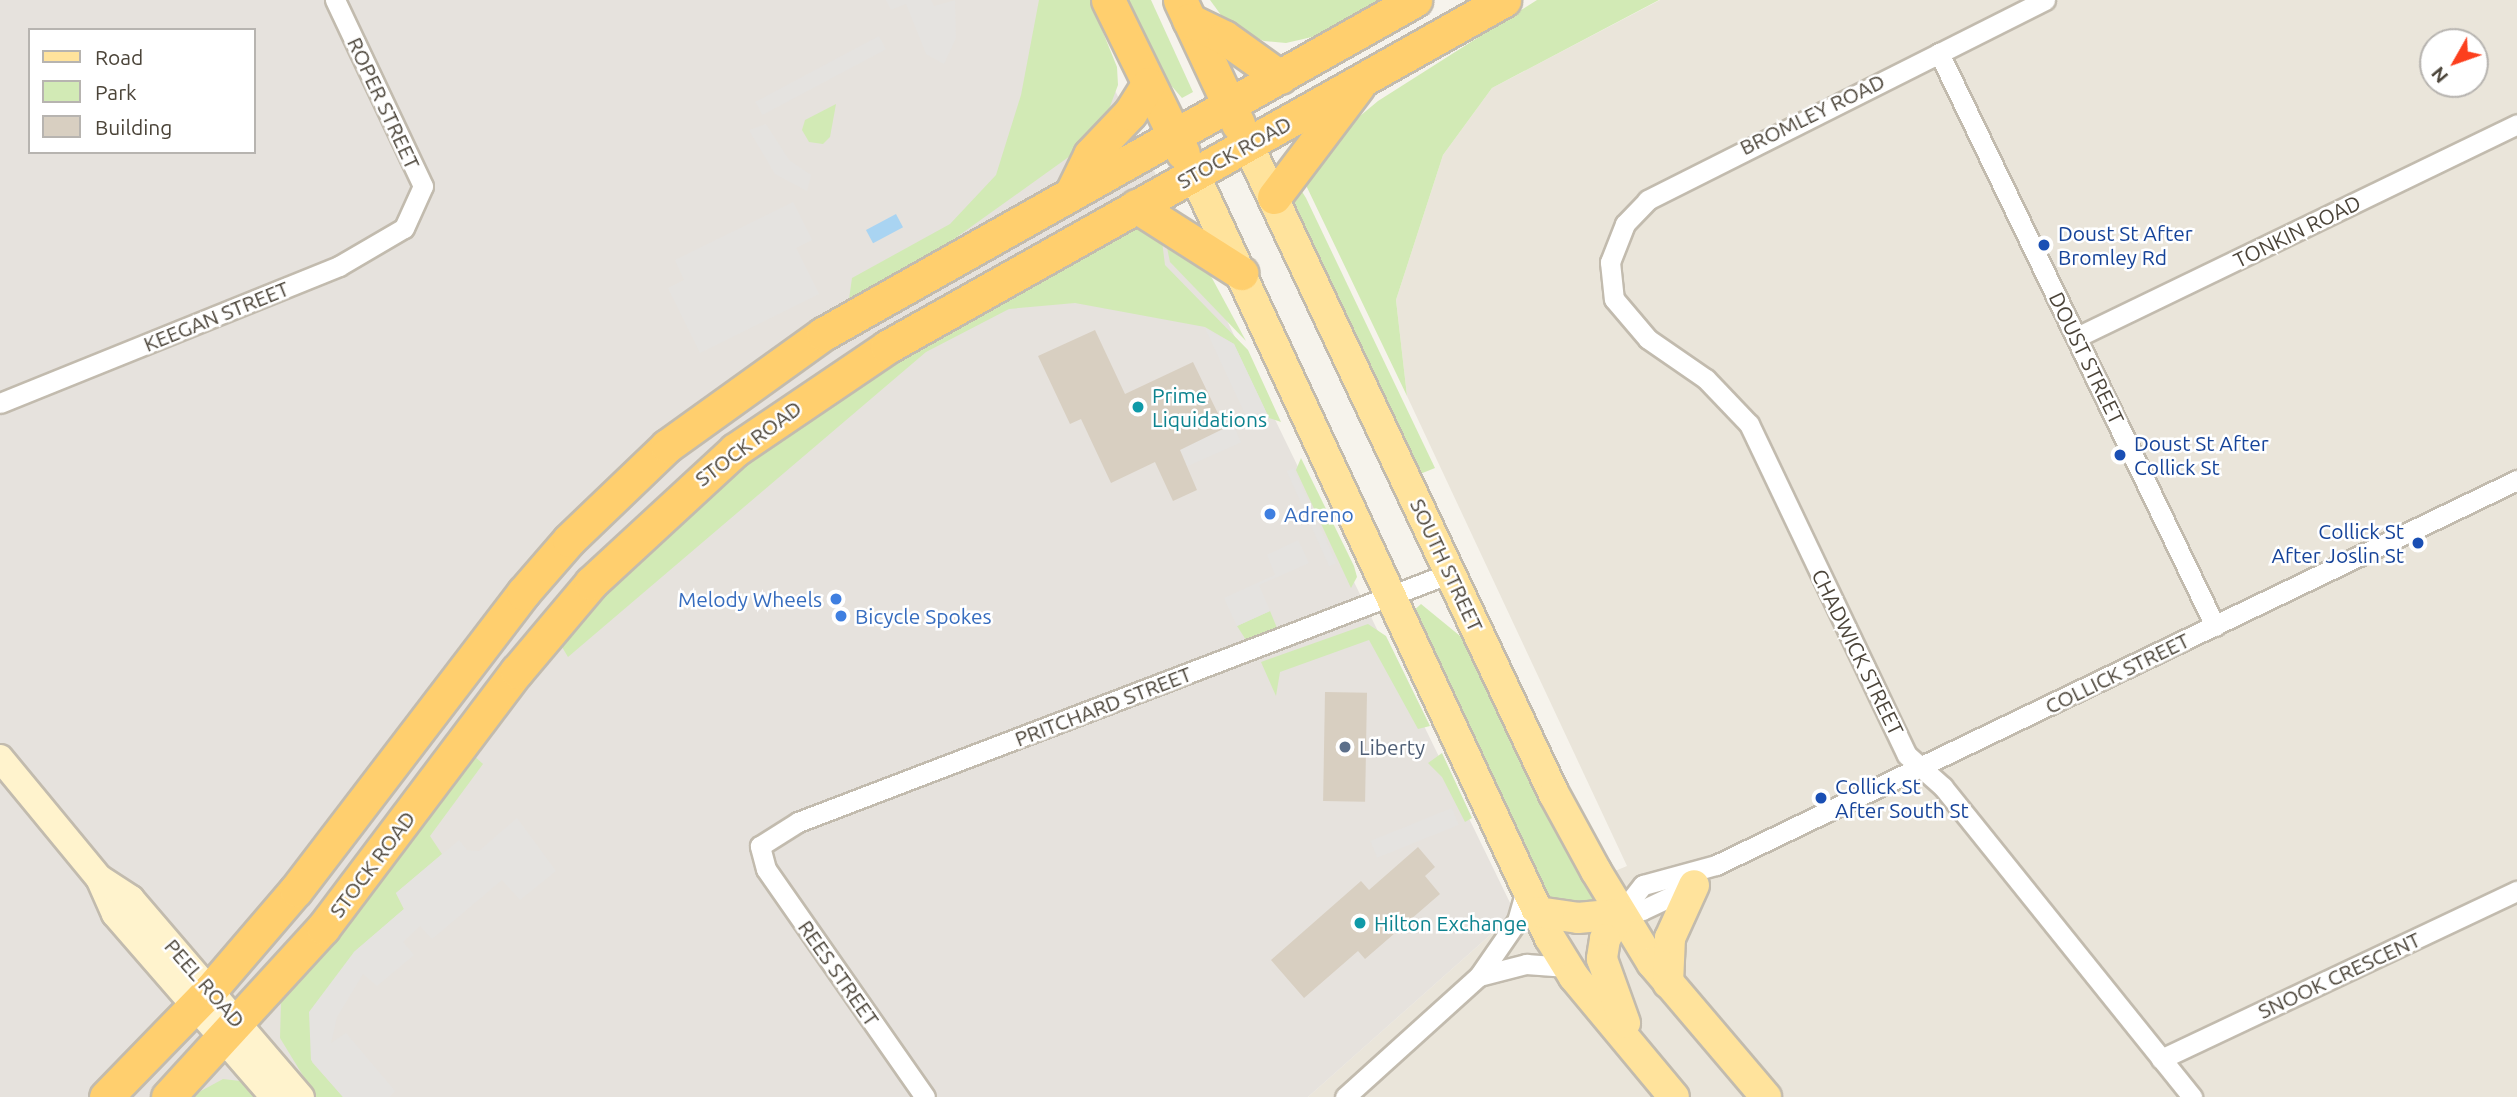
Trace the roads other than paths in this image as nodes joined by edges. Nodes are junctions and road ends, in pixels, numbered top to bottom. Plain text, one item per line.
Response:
1 (335, 0) edge
2 (1108, 0) edge
3 (1415, 0) edge
4 (1504, 0) edge
5 (2045, 0) edge
6 (1184, 10) edge
7 (1939, 53) junction
8 (1280, 77) junction
9 (1361, 81) junction
10 (1148, 84) junction
11 (1229, 105) junction
12 (2517, 124) edge
13 (1174, 135) junction
14 (1248, 145) junction
15 (1194, 174) junction
16 (1073, 190) junction
17 (1274, 197) junction
18 (1136, 205) junction
19 (418, 207) joint
20 (1610, 262) joint
21 (1241, 273) junction
22 (2077, 337) junction
23 (0, 403) edge
24 (2517, 480) edge
25 (1450, 573) junction
26 (1389, 598) junction
27 (2215, 625) junction
28 (0, 758) edge
29 (1924, 765) junction
30 (761, 846) joint
31 (1716, 864) junction
32 (1694, 885) junction
33 (2517, 891) edge
34 (1532, 900) junction
35 (1620, 914) junction
36 (1567, 967) junction
37 (1479, 976) junction
38 (1668, 983) junction
39 (202, 999) junction
40 (231, 1032) junction
41 (1641, 1058) junction
42 (2161, 1059) junction
43 (106, 1097) edge
44 (168, 1097) edge
45 (274, 1097) edge
46 (301, 1097) edge
47 (925, 1097) edge
48 (1345, 1097) edge
49 (1674, 1097) edge
50 (1766, 1097) edge
51 (2192, 1097) edge

1 - 19 street, ROPER STREET
2 - 10 highway
3 - 8 highway, STOCK ROAD
4 - 9 highway, STOCK ROAD
5 - 7 street, BROMLEY ROAD
6 - 8 highway
6 - 11 highway, SOUTH STREET
7 - 20 street, BROMLEY ROAD
7 - 22 street, DOUST STREET
8 - 11 highway, STOCK ROAD
9 - 14 highway, STOCK ROAD
9 - 17 highway
10 - 13 highway
10 - 16 highway
11 - 13 highway, STOCK ROAD
11 - 14 highway, SOUTH STREET
12 - 22 street, TONKIN ROAD
13 - 15 highway
13 - 16 highway, STOCK ROAD
14 - 15 highway, STOCK ROAD
14 - 17 main road, SOUTH STREET
15 - 18 highway, STOCK ROAD
15 - 21 main road
16 - 39 highway, STOCK ROAD
17 - 25 main road, SOUTH STREET
18 - 21 highway
18 - 40 highway, STOCK ROAD
19 - 23 street, KEEGAN STREET
20 - 29 street, CHADWICK STREET
21 - 26 main road
22 - 27 street, DOUST STREET
24 - 27 street, COLLICK STREET
25 - 26 street, PRITCHARD STREET
25 - 35 main road, SOUTH STREET
26 - 30 street, PRITCHARD STREET
26 - 34 main road
27 - 29 street, COLLICK STREET
28 - 39 street, PEEL ROAD
29 - 31 street, COLLICK STREET
29 - 42 street, CHADWICK STREET
30 - 47 street, REES STREET
31 - 32 street, COLLICK STREET
31 - 35 street, COLLICK STREET
32 - 35 street, COLLICK STREET
32 - 38 main road
33 - 42 street, SNOOK CRESCENT
34 - 35 main road
34 - 36 main road
34 - 37 street
35 - 38 main road, SOUTH STREET
35 - 41 main road
36 - 37 street
36 - 41 main road
37 - 48 street
38 - 50 main road, SOUTH STREET
39 - 40 street, PEEL ROAD
39 - 43 highway, STOCK ROAD
40 - 44 highway, STOCK ROAD
40 - 45 street, PEEL ROAD
40 - 46 street, PEEL ROAD
41 - 49 main road
42 - 51 street, CHADWICK STREET

